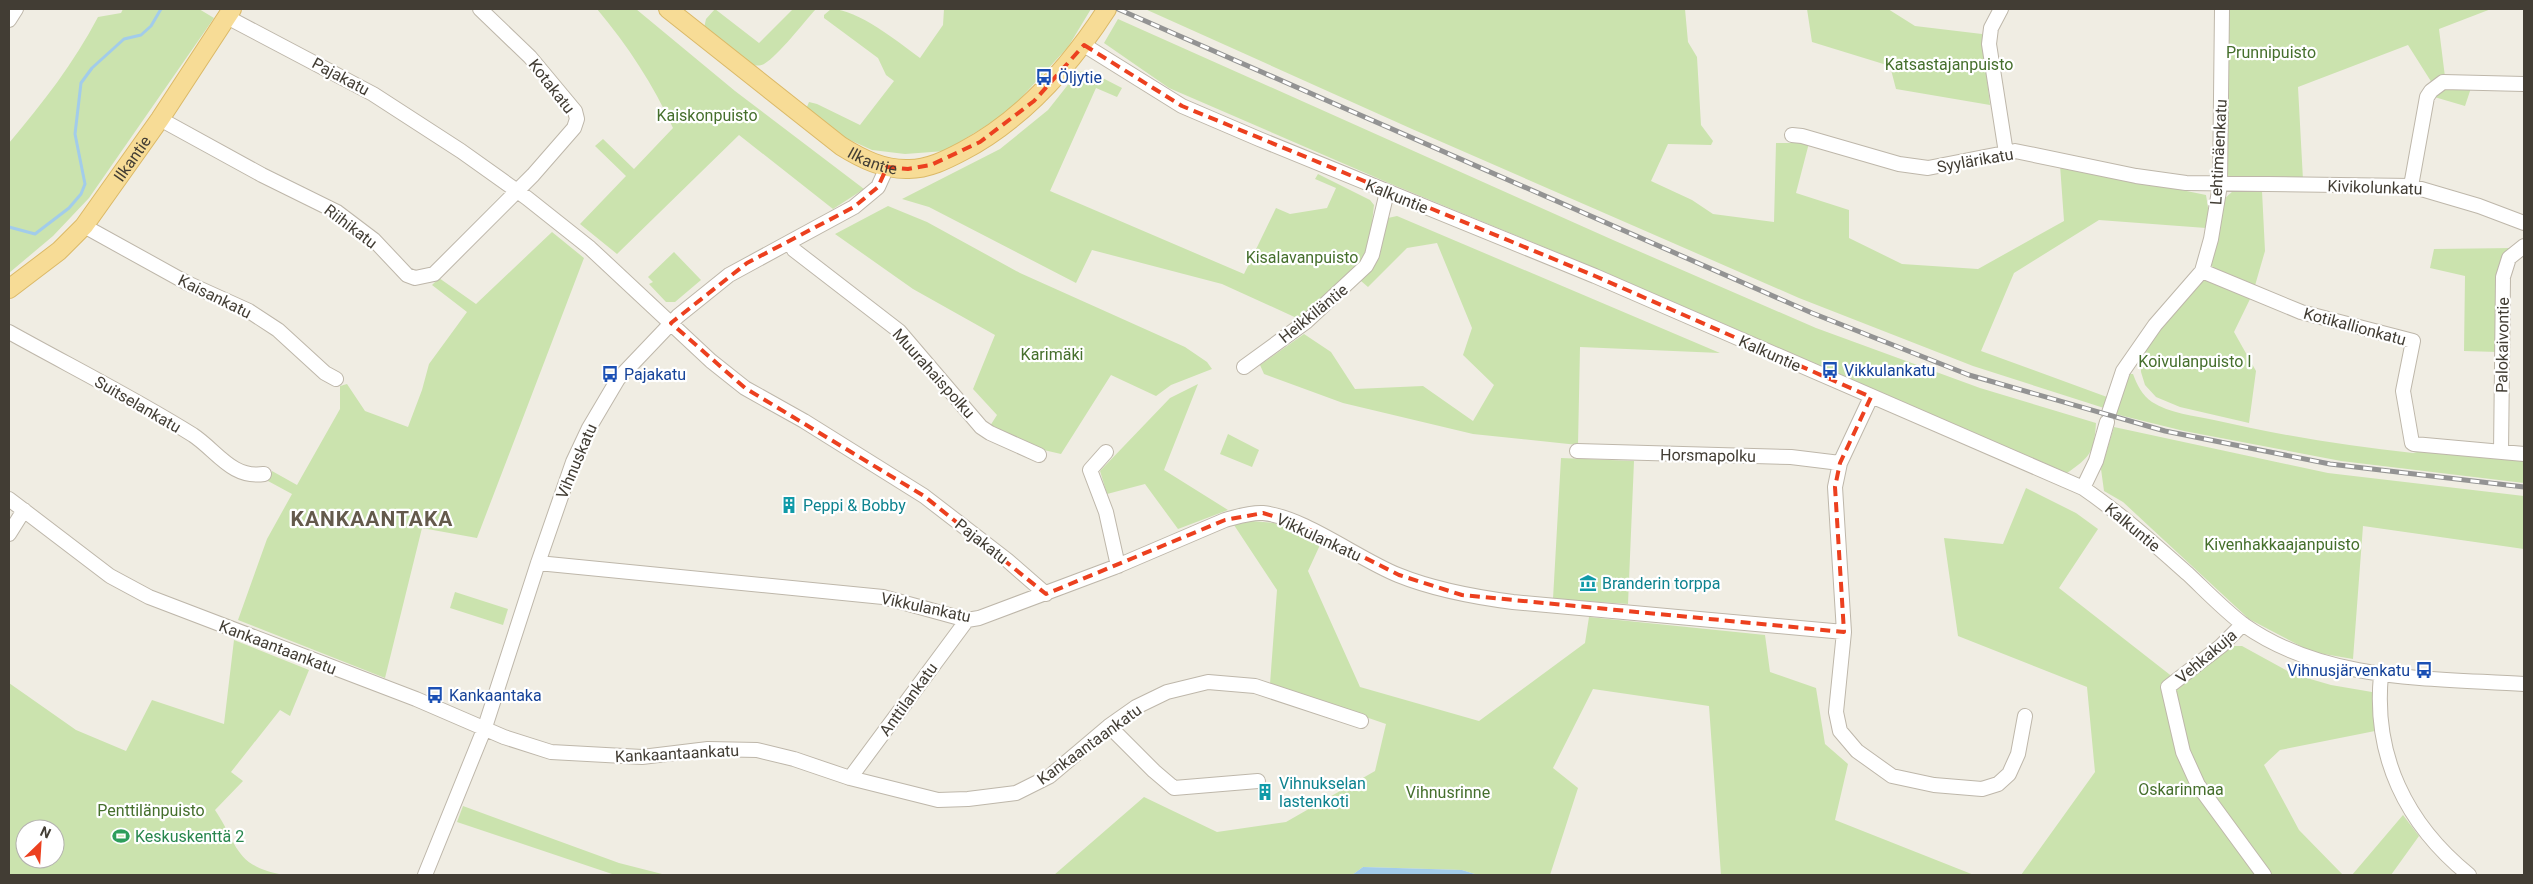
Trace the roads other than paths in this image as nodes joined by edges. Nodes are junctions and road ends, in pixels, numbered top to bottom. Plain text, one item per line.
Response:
1 (16, 9) edge
2 (480, 9) edge
3 (668, 9) edge
4 (1107, 9) edge
5 (2001, 9) edge
6 (2222, 9) edge
7 (230, 13) edge
8 (9, 20) edge
9 (1084, 44) junction
10 (2524, 84) edge
11 (160, 119) junction
12 (1792, 135) dead end
13 (2006, 152) junction
14 (888, 167) junction
15 (2220, 185) junction
16 (2411, 186) junction
17 (516, 191) junction
18 (1387, 192) junction
19 (2524, 224) edge
20 (84, 226) junction
21 (790, 242) junction
22 (2524, 246) edge
23 (2202, 271) junction
24 (9, 289) edge
25 (671, 323) junction
26 (9, 332) edge
27 (1244, 367) dead end
28 (336, 379) dead end
29 (1871, 397) junction
30 (1577, 451) dead end
31 (1106, 452) dead end
32 (2501, 452) junction
33 (2524, 454) edge
34 (1039, 455) dead end
35 (1840, 463) junction
36 (264, 474) dead end
37 (2083, 488) junction
38 (9, 499) edge
39 (24, 510) junction
40 (9, 534) edge
41 (538, 563) junction
42 (1118, 566) junction
43 (1046, 594) junction
44 (967, 620) junction
45 (2242, 624) junction
46 (1844, 632) junction
47 (2381, 674) junction
48 (2524, 684) edge
49 (2025, 716) dead end
50 (1361, 721) dead end
51 (1109, 726) junction
52 (485, 727) junction
53 (850, 778) junction
54 (1258, 781) dead end
55 (425, 875) edge
56 (2264, 875) edge
57 (2469, 875) edge

1 - 8 street
2 - 17 street, Kotakatu
3 - 14 main road, Ilkantie
4 - 9 main road
5 - 13 street
6 - 15 street, Lehtimäenkatu
7 - 11 main road, Ilkantie
7 - 17 street, Pajakatu
9 - 14 main road, Ilkantie
9 - 18 street, Kalkuntie
10 - 16 street
11 - 17 street, Riihikatu
11 - 20 main road, Ilkantie
12 - 13 street, Syylärikatu
13 - 15 street, Syylärikatu
14 - 21 street, Vihnuskatu
15 - 16 street, Kivikolunkatu
15 - 23 street, Lehtimäenkatu
16 - 19 street, Kivikolunkatu
17 - 25 street, Pajakatu
18 - 27 street, Heikkiläntie
18 - 29 street, Kalkuntie
20 - 24 main road, Ilkantie
20 - 28 street, Kaisankatu
21 - 25 street, Vihnuskatu
21 - 34 street, Muurahaispolku
22 - 32 street, Palokaivontie
23 - 32 street, Kotikallionkatu
23 - 37 street, Lehtimäenkatu
25 - 41 street, Vihnuskatu
25 - 43 street, Pajakatu
26 - 36 street, Suitselankatu
29 - 35 street
29 - 37 street, Kalkuntie
30 - 35 street, Horsmapolku
31 - 42 street
32 - 33 street
35 - 46 street
37 - 45 street, Kalkuntie
38 - 39 street, Kankaantaankatu
39 - 40 street
39 - 52 street, Kankaantaankatu
41 - 44 street, Vikkulankatu
41 - 52 street, Vihnuskatu
42 - 43 street, Vikkulankatu
42 - 46 street, Vikkulankatu
43 - 44 street, Vikkulankatu
44 - 53 street, Anttilankatu
45 - 47 street, Kalkuntie
45 - 56 street, Vehkakuja
46 - 49 street
47 - 48 street, Kalkuntie
47 - 57 street
50 - 51 street, Kankaantaankatu
51 - 53 street, Kankaantaankatu
51 - 54 street
52 - 53 street, Kankaantaankatu
52 - 55 street, Vihnuskatu

